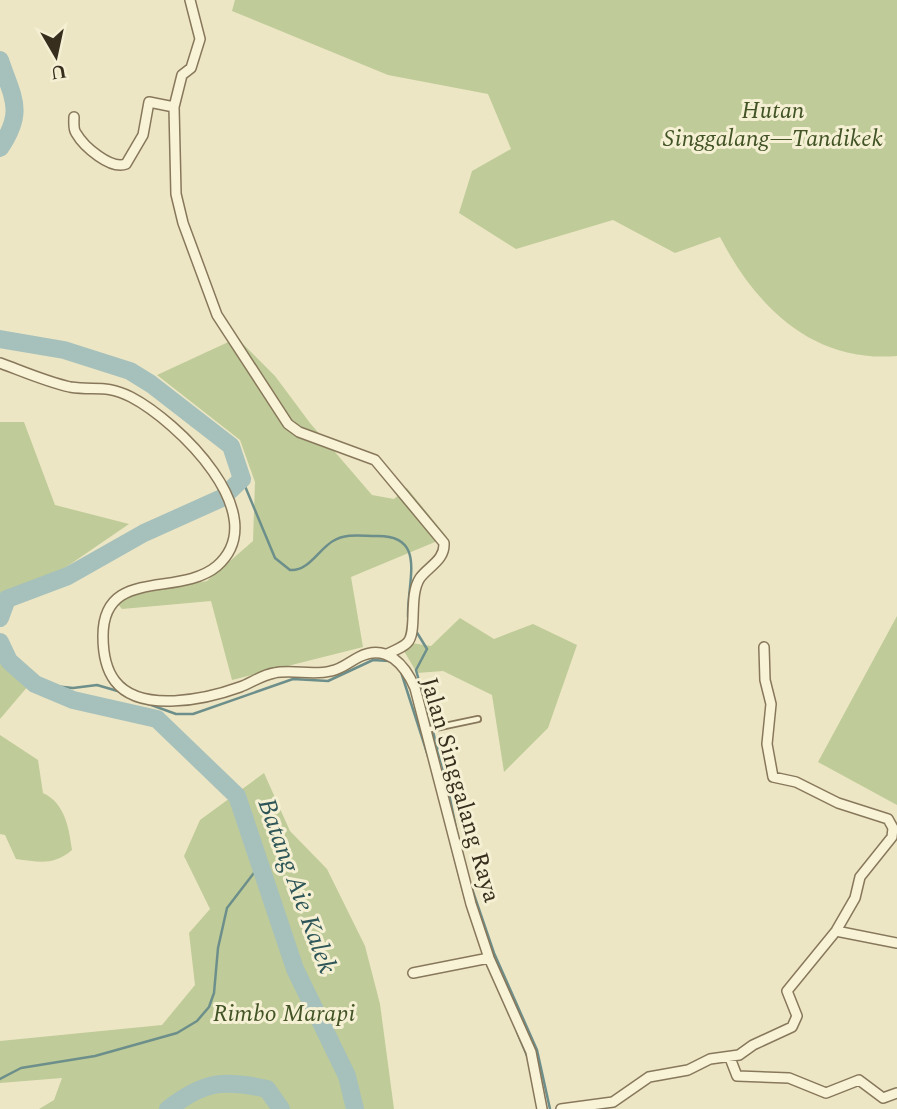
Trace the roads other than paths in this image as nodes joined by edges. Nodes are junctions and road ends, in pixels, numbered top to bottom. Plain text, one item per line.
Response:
1 (190, 0) edge
2 (174, 107) junction
3 (74, 117) dead end
4 (0, 363) edge
5 (764, 647) dead end
6 (387, 654) junction
7 (478, 719) dead end
8 (425, 730) junction
9 (836, 931) junction
10 (897, 943) edge
11 (489, 958) junction
12 (413, 973) dead end
13 (730, 1058) junction
14 (897, 1093) edge
15 (542, 1109) edge
16 (561, 1109) edge

1 - 2 street
2 - 3 street
2 - 6 street
4 - 6 street
5 - 9 street
6 - 8 street, Jalan Singgalang Raya
7 - 8 lane
8 - 11 street, Jalan Singgalang Raya
9 - 10 street
9 - 13 street
11 - 12 street
11 - 15 street, Jalan Singgalang Raya
13 - 14 street
13 - 16 street

